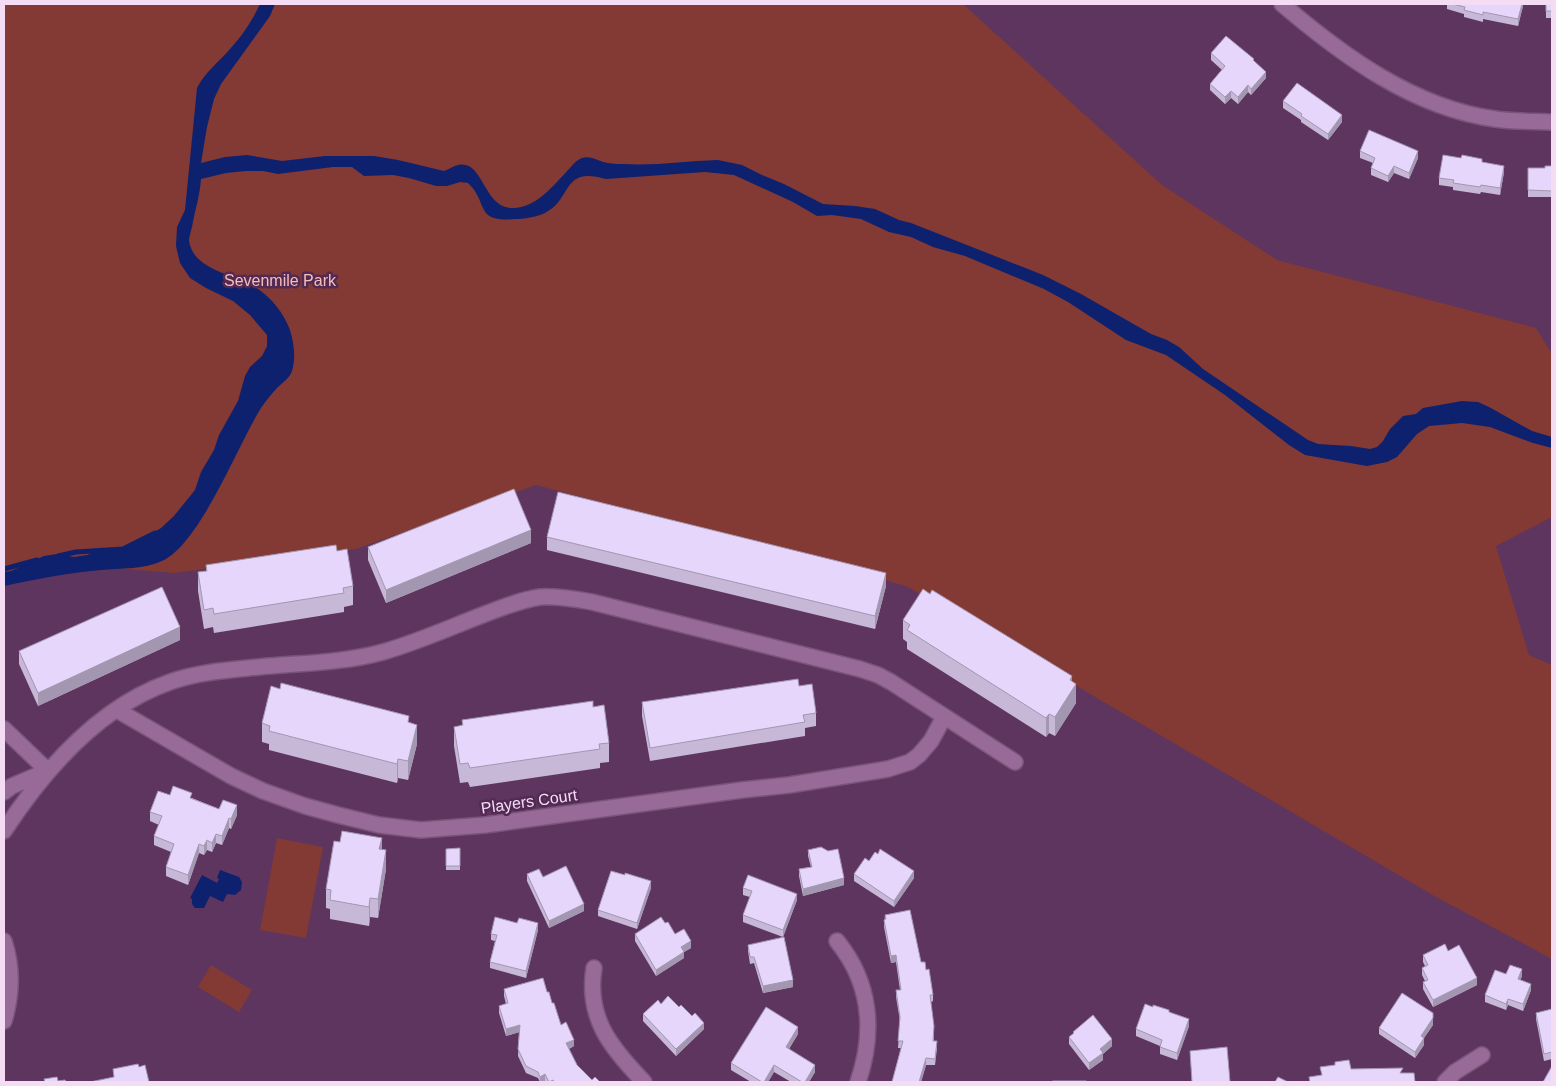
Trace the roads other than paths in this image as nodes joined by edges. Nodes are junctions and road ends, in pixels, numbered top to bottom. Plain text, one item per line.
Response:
1 (1282, 4) edge
2 (1552, 122) edge
3 (117, 710) junction
4 (944, 717) junction
5 (4, 729) edge
6 (1015, 762) dead end
7 (48, 771) junction
8 (4, 792) edge
9 (4, 831) edge
10 (4, 941) edge
11 (837, 941) dead end
12 (594, 968) dead end
13 (4, 1021) edge
14 (1482, 1055) dead end
15 (644, 1082) edge
16 (858, 1082) edge
17 (1445, 1082) edge

1 - 2 street
3 - 4 street
3 - 4 street, Players Court
3 - 7 street
4 - 6 street
5 - 7 street
7 - 8 street
7 - 9 street
10 - 13 street
11 - 16 street
12 - 15 street
14 - 17 street

